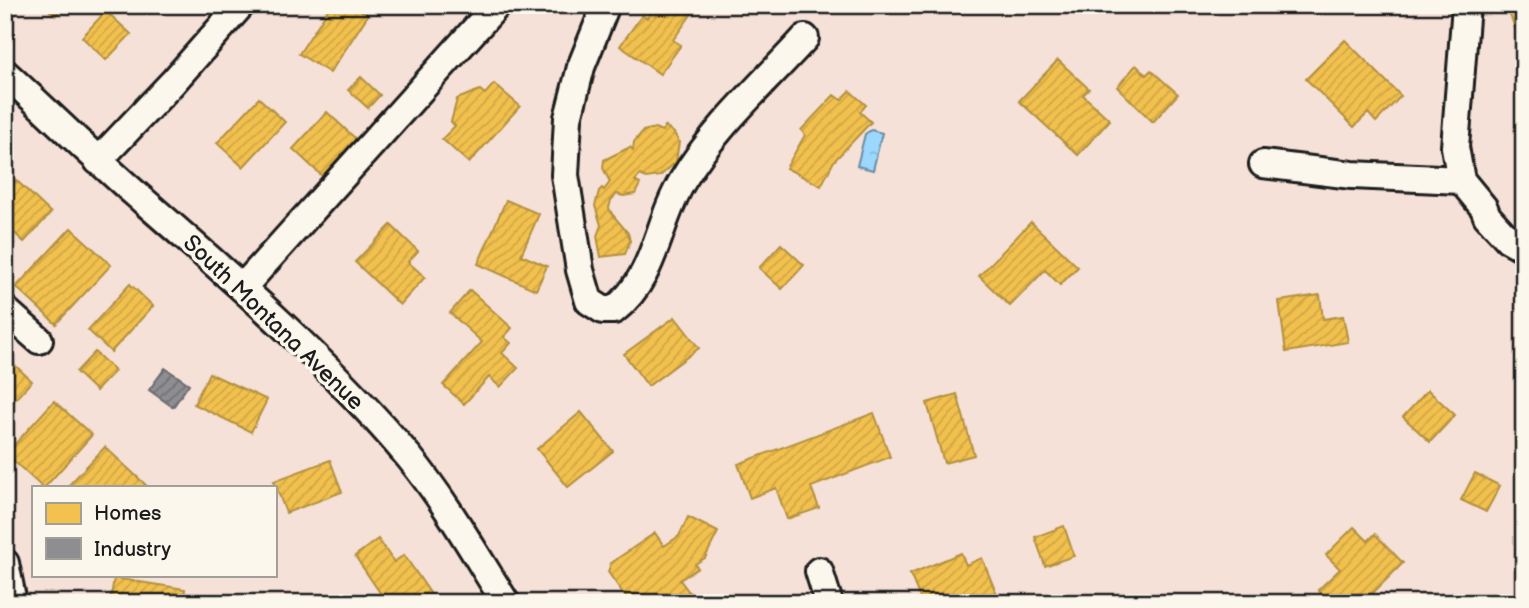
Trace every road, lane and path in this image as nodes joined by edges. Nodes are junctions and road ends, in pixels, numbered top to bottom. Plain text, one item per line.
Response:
1 (497, 5) edge
2 (606, 5) edge
3 (1466, 5) edge
4 (238, 6) edge
5 (805, 38) dead end
6 (10, 87) edge
7 (98, 160) junction
8 (1263, 164) dead end
9 (1461, 180) junction
10 (1524, 247) edge
11 (242, 288) junction
12 (5, 310) edge
13 (39, 340) dead end
14 (5, 563) edge
15 (819, 570) dead end
16 (13, 603) edge
17 (506, 603) edge
18 (828, 603) edge

1 - 11 street
2 - 5 street
3 - 9 street
4 - 7 street
6 - 7 street, South Montana Avenue
7 - 11 street, South Montana Avenue
8 - 9 street
9 - 10 street
11 - 17 street, South Montana Avenue
12 - 13 street
14 - 16 street
15 - 18 street

